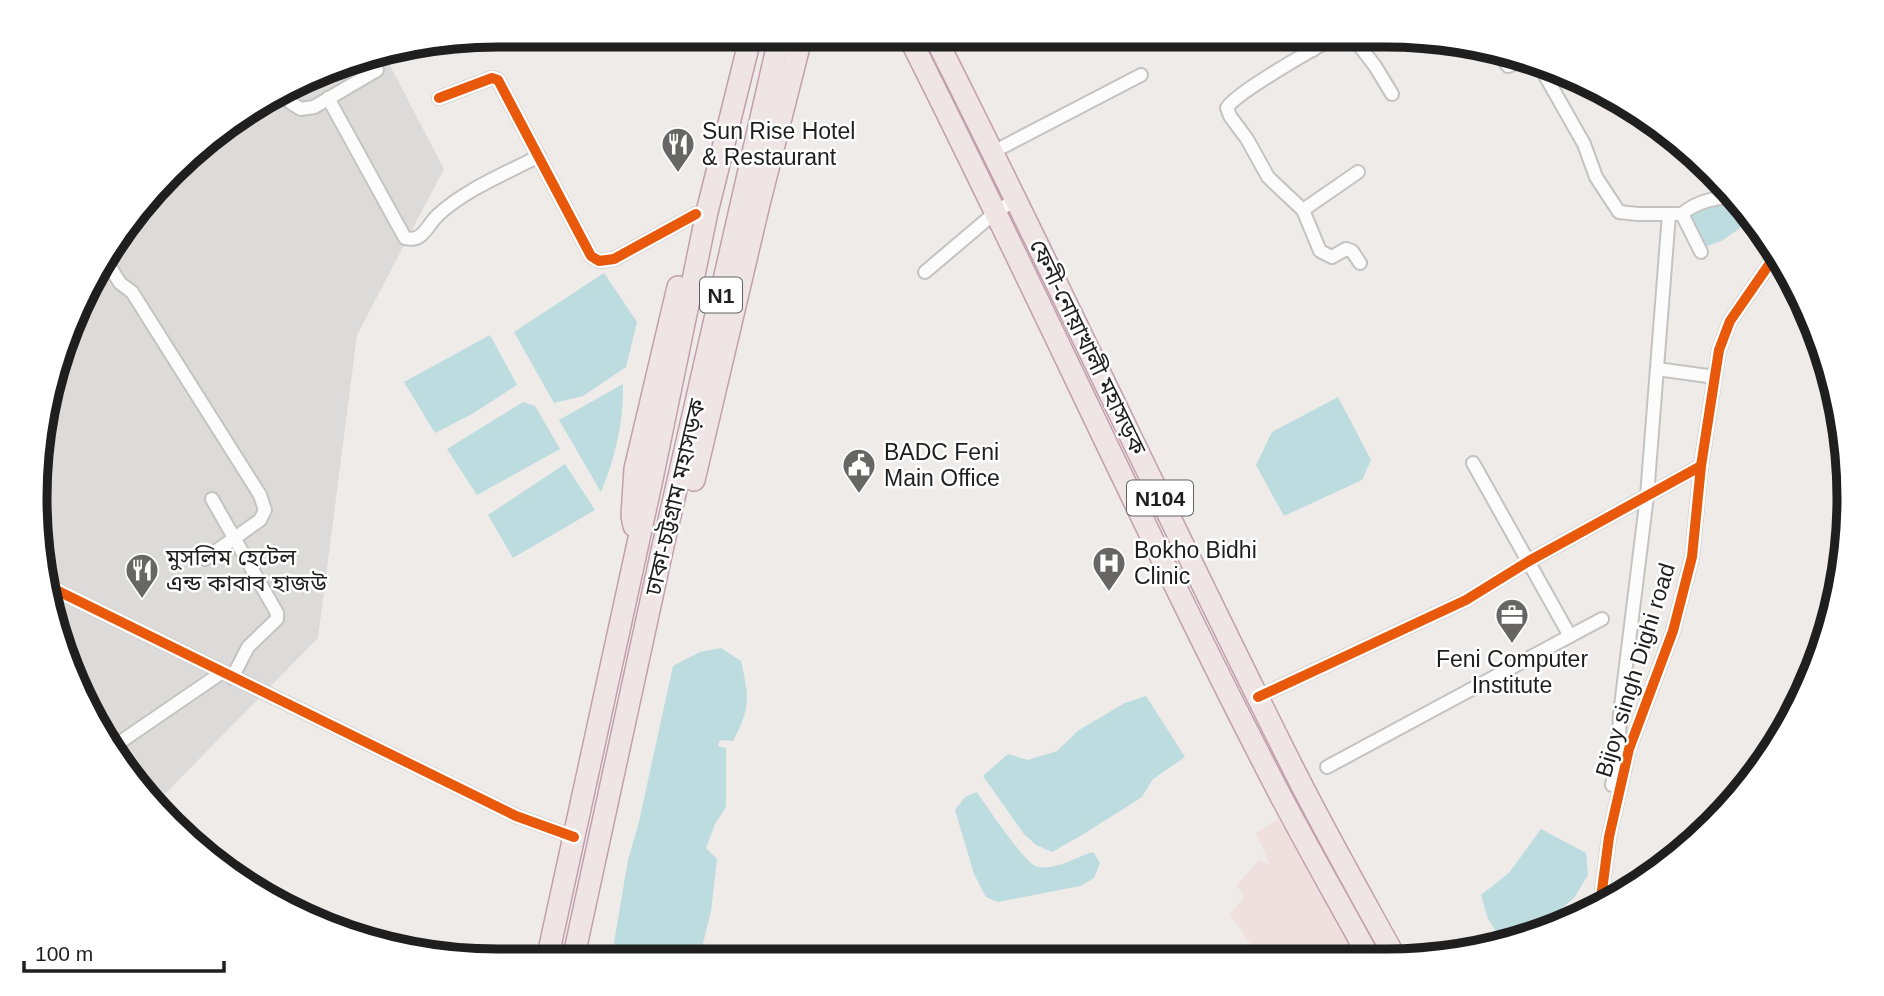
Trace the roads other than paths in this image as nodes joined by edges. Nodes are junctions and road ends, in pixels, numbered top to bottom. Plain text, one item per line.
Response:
1 (735, 47) edge
2 (748, 47) edge
3 (777, 47) edge
4 (799, 47) edge
5 (914, 47) edge
6 (940, 47) edge
7 (1311, 47) edge
8 (1318, 47) edge
9 (1360, 47) edge
10 (1313, 50) junction
11 (377, 70) dead end
12 (1141, 75) dead end
13 (1545, 77) edge
14 (1392, 94) dead end
15 (328, 98) junction
16 (439, 98) dead end
17 (288, 100) edge
18 (993, 152) junction
19 (539, 156) junction
20 (1357, 172) dead end
21 (1721, 196) edge
22 (1017, 199) junction
23 (1303, 210) junction
24 (997, 211) junction
25 (695, 214) junction
26 (1676, 214) junction
27 (1701, 252) dead end
28 (1360, 262) dead end
29 (1770, 263) edge
30 (111, 268) edge
31 (925, 272) dead end
32 (1657, 369) junction
33 (1715, 377) junction
34 (1473, 463) dead end
35 (1701, 466) junction
36 (1647, 496) junction
37 (212, 499) dead end
38 (234, 540) junction
39 (638, 546) junction
40 (661, 555) junction
41 (205, 559) dead end
42 (1529, 561) junction
43 (57, 591) edge
44 (1602, 619) dead end
45 (1570, 636) junction
46 (227, 675) junction
47 (1258, 697) junction
48 (120, 743) edge
49 (1327, 767) dead end
50 (1611, 792) dead end
51 (574, 837) junction
52 (1602, 893) edge
53 (549, 949) edge
54 (575, 949) edge
55 (1365, 949) edge
56 (1391, 949) edge

1 - 25 highway
2 - 39 highway, ঢাকা-চট্টগ্রাম মহাসড়ক / N1
3 - 40 highway, ঢাকা-চট্টগ্রাম মহাসড়ক / N1
4 - 40 highway
5 - 24 highway, ফেনী-নোয়াখালী মহাসড়ক / N104
6 - 18 highway, ফেনী-নোয়াখালী মহাসড়ক / N104
7 - 10 street
8 - 10 street
9 - 14 street
10 - 23 street
11 - 15 street
12 - 18 street
13 - 26 street
15 - 17 street
15 - 19 street
16 - 19 street
18 - 22 highway, ফেনী-নোয়াখালী মহাসড়ক / N104
19 - 25 street
20 - 23 street
21 - 26 street
22 - 24 street
22 - 47 highway, ফেনী-নোয়াখালী মহাসড়ক / N104
23 - 28 street
24 - 31 street
24 - 55 highway, ফেনী-নোয়াখালী মহাসড়ক / N104
25 - 39 highway
26 - 27 street
26 - 32 street
29 - 33 street, Bijoy singh Dighi road
30 - 38 street
32 - 33 street
32 - 36 street
33 - 35 street, Bijoy singh Dighi road
34 - 42 street
35 - 36 street
35 - 52 street, Bijoy singh Dighi road
36 - 42 street
36 - 50 street
37 - 38 street
38 - 41 street
38 - 46 street
39 - 51 highway, ঢাকা-চট্টগ্রাম মহাসড়ক / N1
40 - 54 highway, ঢাকা-চট্টগ্রাম মহাসড়ক / N1
42 - 45 street
42 - 47 street
43 - 46 street
44 - 45 street
45 - 49 street
46 - 48 street
46 - 51 street
47 - 56 highway, ফেনী-নোয়াখালী মহাসড়ক / N104
51 - 53 highway, ঢাকা-চট্টগ্রাম মহাসড়ক / N1

